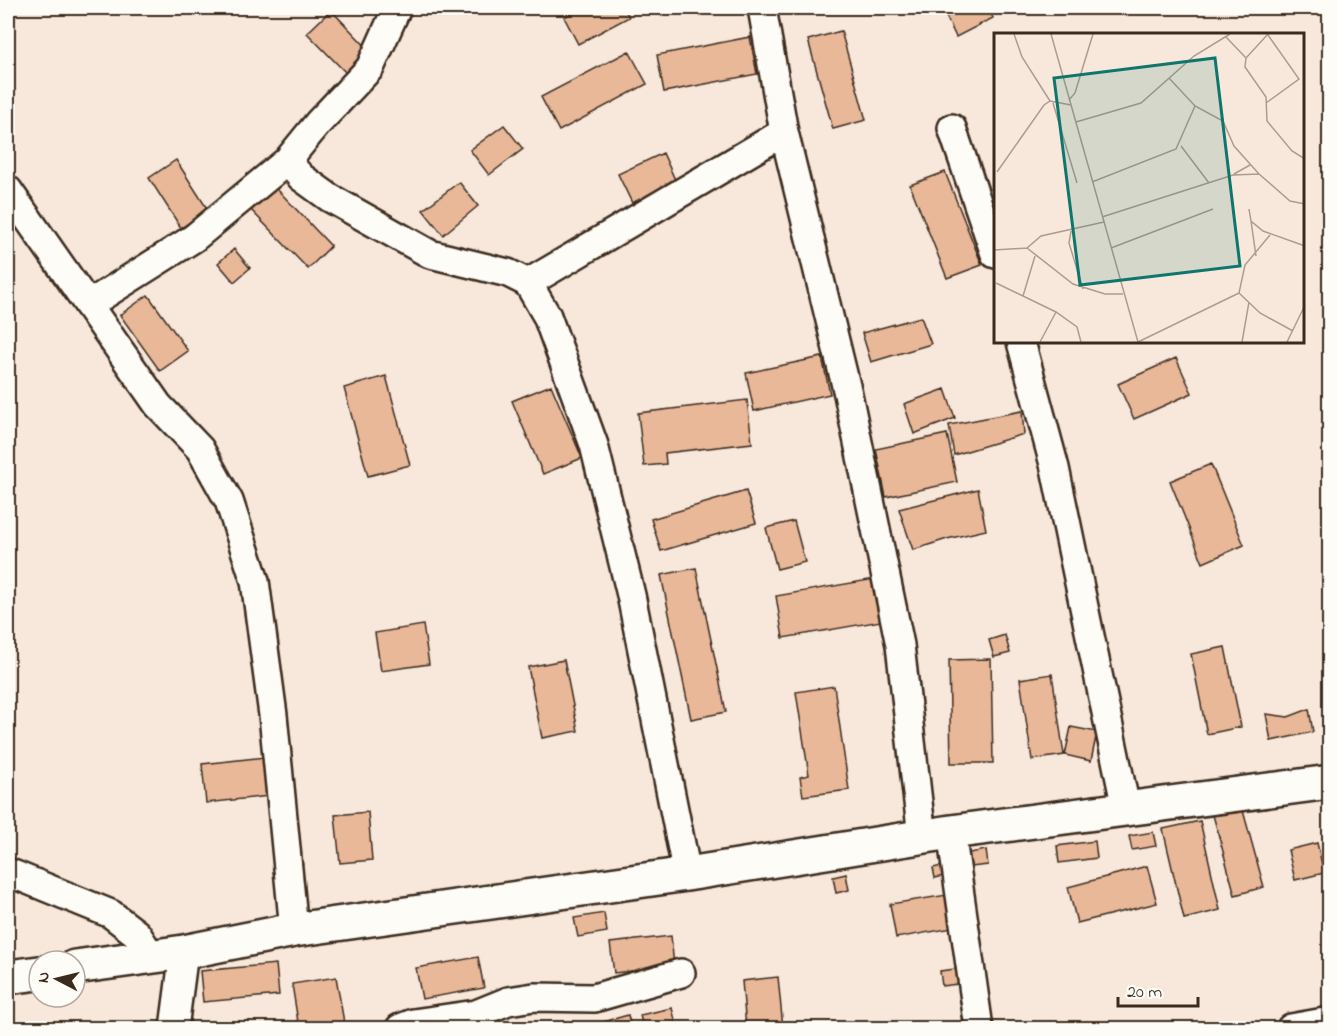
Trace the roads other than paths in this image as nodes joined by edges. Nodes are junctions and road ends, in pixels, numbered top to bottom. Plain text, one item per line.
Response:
1 (398, 8) edge
2 (762, 8) edge
3 (952, 128) dead end
4 (784, 132) junction
5 (287, 161) junction
6 (8, 190) edge
7 (994, 251) edge
8 (528, 283) junction
9 (88, 305) junction
10 (1022, 344) edge
11 (1329, 782) edge
12 (1126, 808) junction
13 (937, 835) junction
14 (8, 872) edge
15 (687, 874) junction
16 (294, 930) junction
17 (184, 952) junction
18 (151, 956) junction
19 (87, 965) edge
20 (681, 973) dead end
21 (27, 975) edge
22 (8, 977) edge
23 (1329, 1021) edge
24 (174, 1029) edge
25 (400, 1029) edge
26 (979, 1029) edge
27 (1291, 1029) edge

1 - 5 street
2 - 4 street
3 - 7 street
4 - 8 street
4 - 13 street
5 - 8 street
5 - 9 street
6 - 9 street
8 - 15 street
9 - 16 street
10 - 12 street
11 - 12 street
12 - 13 street
13 - 15 street
13 - 26 street
14 - 18 street
15 - 16 street
16 - 17 street
17 - 18 street
17 - 24 street
18 - 19 street
20 - 25 street
21 - 22 street
23 - 27 street

